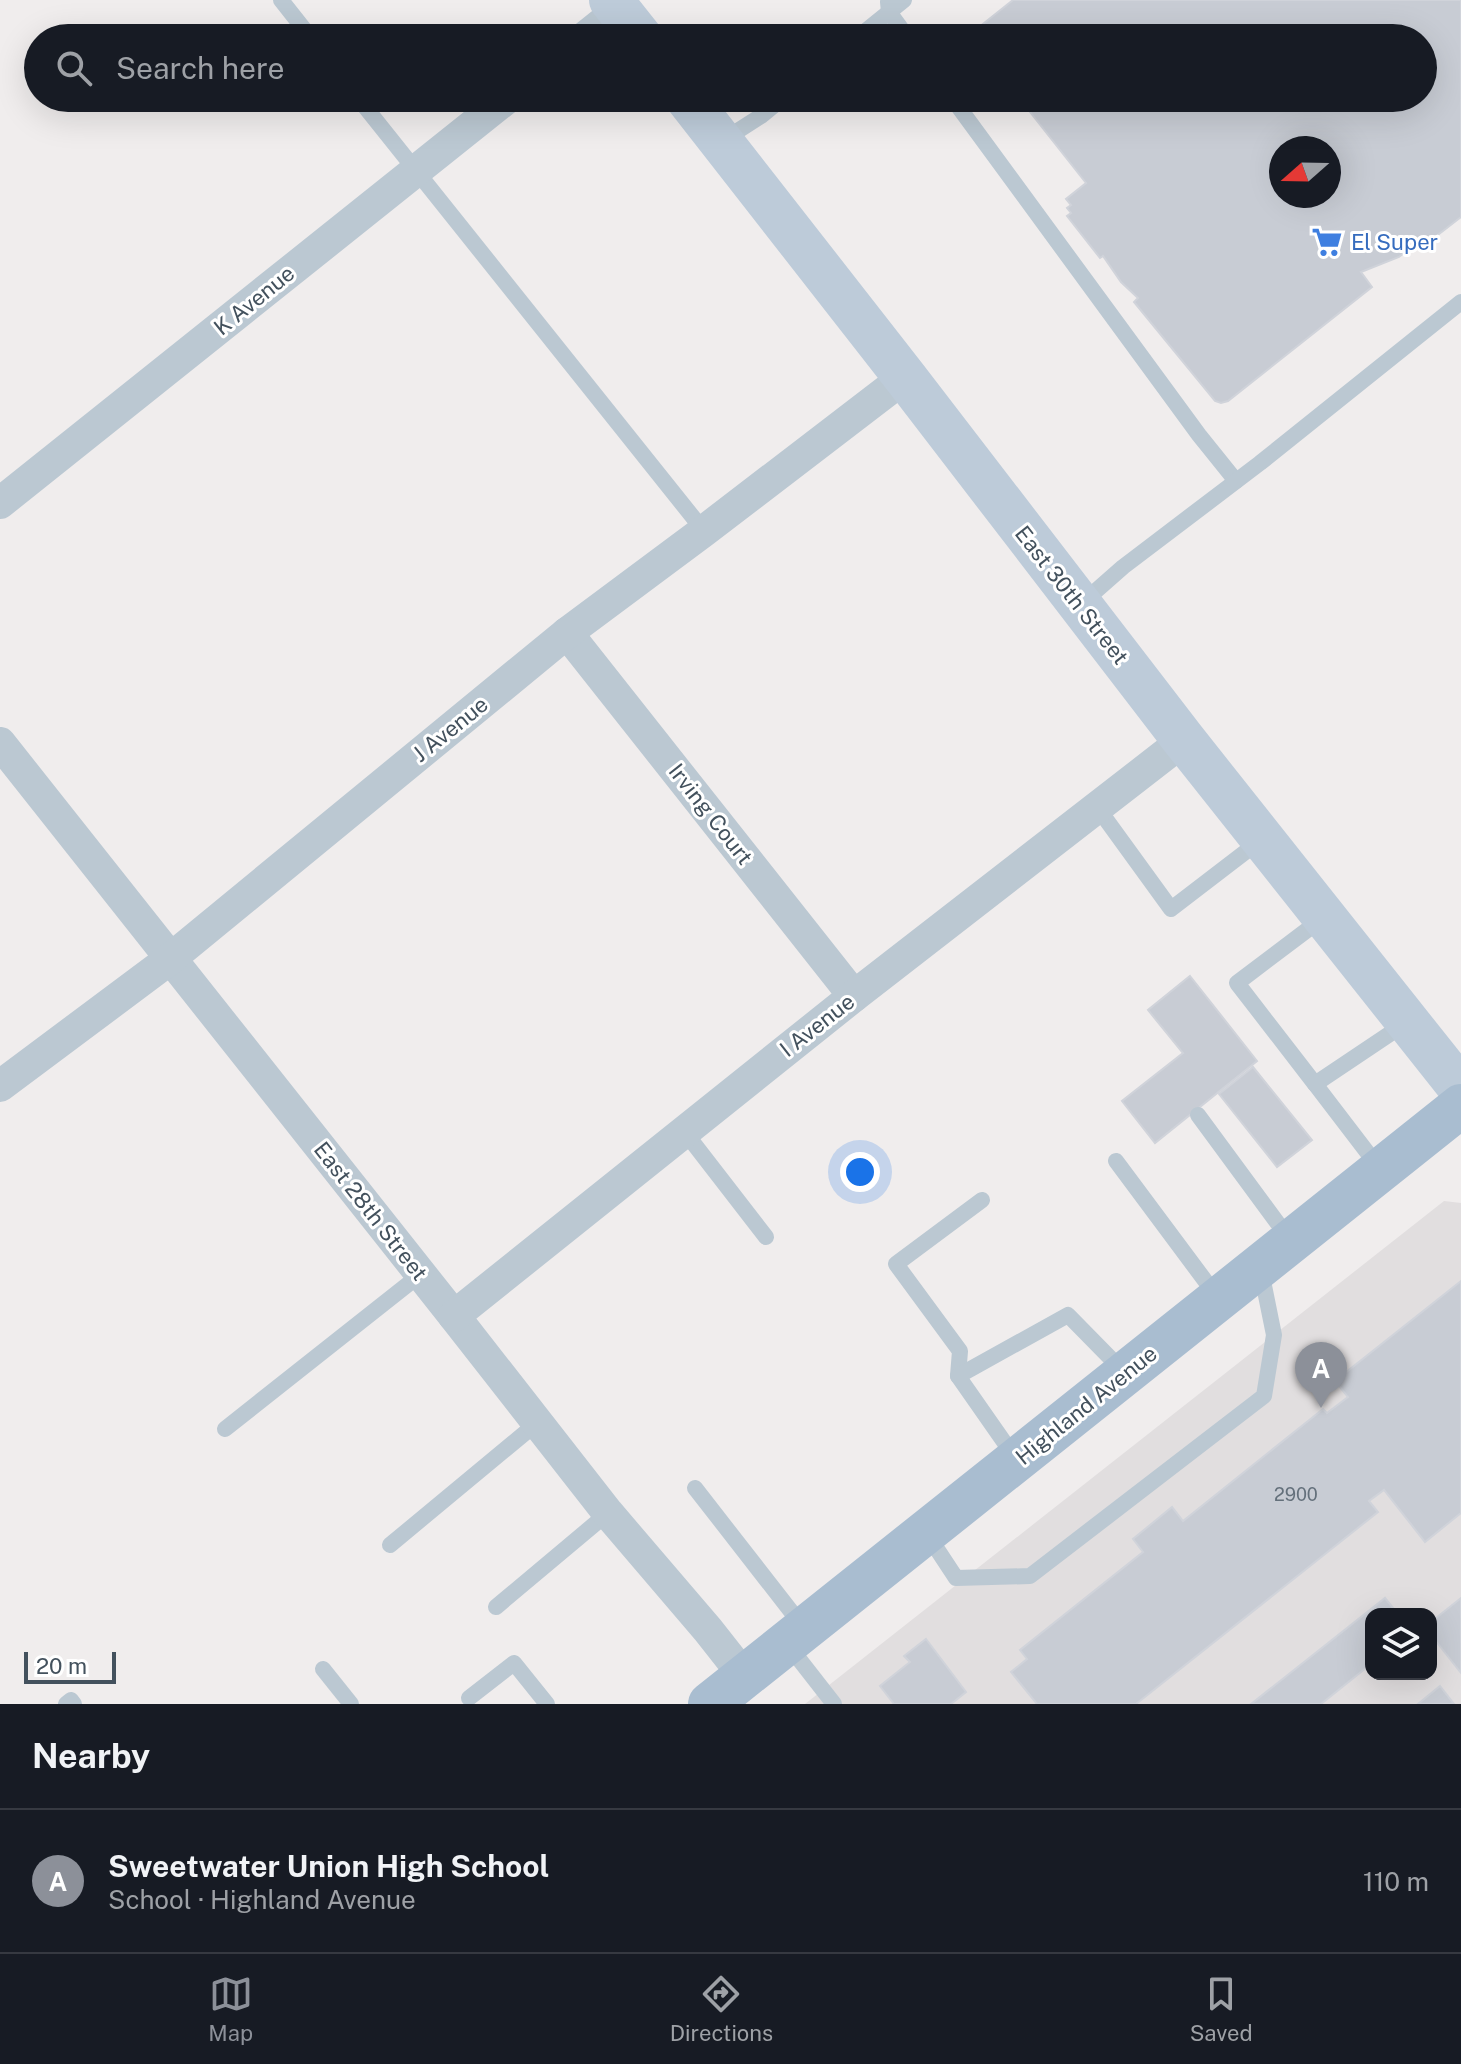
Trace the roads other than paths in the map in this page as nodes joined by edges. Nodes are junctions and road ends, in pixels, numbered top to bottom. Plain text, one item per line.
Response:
1 (281, 0) edge
2 (904, 0) edge
3 (888, 6) edge
4 (300, 24) edge
5 (871, 24) edge
6 (899, 24) edge
7 (369, 112) edge
8 (489, 112) edge
9 (698, 112) edge
10 (766, 112) edge
11 (962, 112) edge
12 (721, 142) junction
13 (415, 171) junction
14 (1461, 302) edge
15 (905, 377) junction
16 (1236, 481) junction
17 (0, 503) edge
18 (704, 531) junction
19 (1080, 605) junction
20 (567, 633) junction
21 (1184, 740) junction
22 (0, 743) edge
23 (1097, 807) junction
24 (1262, 839) junction
25 (1324, 917) junction
26 (170, 959) junction
27 (854, 996) junction
28 (1407, 1022) junction
29 (1315, 1084) junction
30 (0, 1086) edge
31 (1461, 1089) edge
32 (1461, 1106) edge
33 (1198, 1115) dead end
34 (684, 1131) junction
35 (1116, 1161) dead end
36 (1381, 1170) junction
37 (982, 1200) dead end
38 (766, 1237) dead end
39 (1276, 1254) junction
40 (421, 1274) junction
41 (1219, 1299) junction
42 (454, 1316) junction
43 (1126, 1374) junction
44 (958, 1376) junction
45 (537, 1423) junction
46 (225, 1429) dead end
47 (1017, 1460) junction
48 (695, 1488) dead end
49 (608, 1513) junction
50 (926, 1533) junction
51 (390, 1545) dead end
52 (496, 1607) dead end
53 (796, 1637) junction
54 (323, 1669) dead end
55 (745, 1677) junction
56 (469, 1698) dead end
57 (66, 1704) edge
58 (74, 1704) edge
59 (351, 1704) edge
60 (547, 1704) edge
61 (710, 1704) edge
62 (834, 1704) edge

1 - 4 lane
2 - 3 lane
3 - 5 lane
3 - 6 lane
7 - 13 lane
8 - 13 street, K Avenue
9 - 12 main road, East 30th Street
10 - 12 lane
11 - 16 lane
12 - 15 main road, East 30th Street
13 - 17 street, K Avenue
13 - 18 lane
14 - 16 lane
15 - 18 street, J Avenue
15 - 19 main road, East 30th Street
16 - 19 lane
18 - 20 street, J Avenue
19 - 21 main road, East 30th Street
20 - 26 street, J Avenue
20 - 27 street, Irving Court
21 - 23 street, I Avenue
21 - 24 main road, East 30th Street
22 - 26 street, East 28th Street
23 - 24 lane
23 - 27 street, I Avenue
24 - 25 main road, East 30th Street
25 - 28 main road, East 30th Street
25 - 29 lane
26 - 30 street, J Avenue
26 - 40 street, East 28th Street
27 - 34 street, I Avenue
28 - 29 lane
28 - 31 main road, East 30th Street
29 - 36 lane
32 - 36 main road, Highland Avenue
33 - 39 lane
34 - 38 lane
34 - 42 street, I Avenue
35 - 41 lane
36 - 39 main road, Highland Avenue
37 - 44 lane
39 - 41 main road, Highland Avenue
39 - 50 lane
40 - 42 street, East 28th Street
40 - 46 lane
41 - 43 main road, Highland Avenue
42 - 45 street, East 28th Street
43 - 44 lane
43 - 47 main road, Highland Avenue
44 - 47 lane
45 - 49 street, East 28th Street
45 - 51 lane
47 - 50 main road, Highland Avenue
48 - 53 lane
49 - 52 lane
49 - 55 street, East 28th Street
50 - 53 main road, Highland Avenue
53 - 55 main road, Highland Avenue
53 - 62 lane
54 - 59 lane
55 - 61 main road, Highland Avenue
56 - 60 lane
57 - 58 lane

